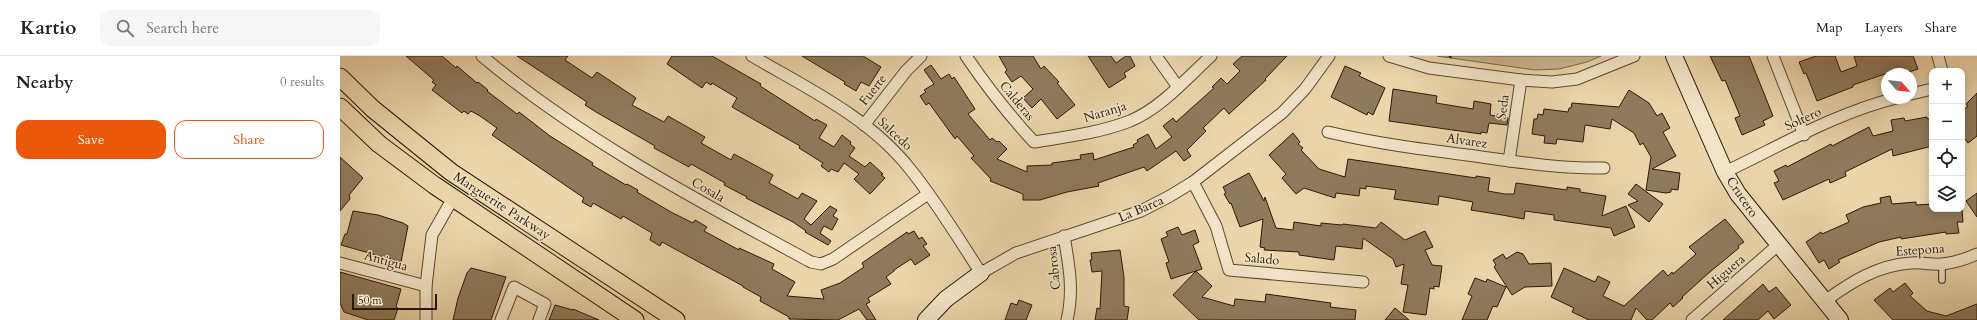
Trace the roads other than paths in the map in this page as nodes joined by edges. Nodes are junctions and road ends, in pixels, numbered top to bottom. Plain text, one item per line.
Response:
1 (482, 56) edge
2 (752, 56) edge
3 (921, 56) edge
4 (966, 56) edge
5 (1156, 56) edge
6 (1211, 56) edge
7 (1329, 56) edge
8 (1389, 56) edge
9 (1634, 56) edge
10 (1674, 56) edge
11 (1773, 56) edge
12 (1938, 56) edge
13 (1941, 68) edge
14 (340, 77) edge
15 (1521, 80) junction
16 (1178, 87) junction
17 (1929, 90) edge
18 (1917, 93) edge
19 (1881, 102) edge
20 (340, 107) edge
21 (864, 125) junction
22 (1328, 132) dead end
23 (1804, 134) junction
24 (1034, 142) joint
25 (1509, 161) junction
26 (1604, 168) dead end
27 (1725, 172) junction
28 (1193, 182) junction
29 (928, 194) junction
30 (453, 198) junction
31 (1064, 236) junction
32 (1778, 245) junction
33 (1977, 254) edge
34 (340, 263) edge
35 (1942, 264) junction
36 (981, 272) junction
37 (1942, 280) dead end
38 (1363, 282) dead end
39 (426, 286) junction
40 (1825, 301) junction
41 (426, 320) edge
42 (501, 320) edge
43 (539, 320) edge
44 (636, 320) edge
45 (676, 320) edge
46 (926, 320) edge
47 (1067, 320) edge
48 (1692, 320) edge
49 (1840, 320) edge

1 - 29 street, Cosala
2 - 21 street, Salcedo
3 - 21 street, Fuerte
4 - 24 street, Calderas
5 - 16 street
6 - 16 street, Naranja
7 - 28 street, La Barca
8 - 15 street
9 - 15 street
10 - 27 street, Crucero
11 - 23 street
12 - 13 street
14 - 45 main road, Marguerite Parkway
15 - 25 street, Seda
16 - 24 street, Naranja
17 - 18 street
19 - 23 street, Soltero
20 - 30 main road, Marguerite Parkway
21 - 29 street, Salcedo
22 - 25 street, Alvarez
23 - 27 street, Soltero
25 - 26 street, Alvarez
27 - 32 street, Crucero
28 - 31 street, La Barca
28 - 38 street, Salado
29 - 36 street, Salcedo
30 - 39 street
30 - 44 main road, Marguerite Parkway
31 - 36 street, La Barca
31 - 47 street, Cabrosa
32 - 40 street, Crucero
32 - 48 street, Higuera
33 - 35 street, Estepona
34 - 39 street, Antigua
35 - 37 lane
35 - 40 street, Estepona
36 - 46 street, La Barca
39 - 41 street
40 - 49 street, Crucero
42 - 43 street

